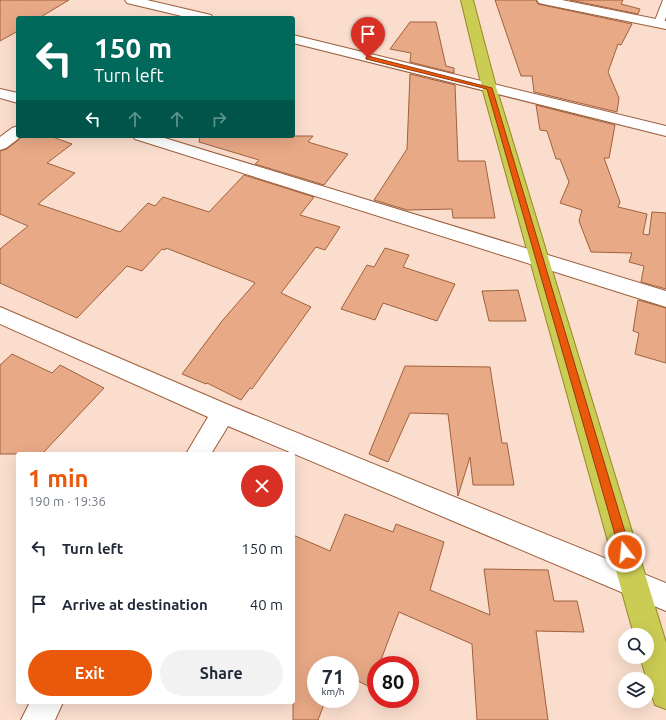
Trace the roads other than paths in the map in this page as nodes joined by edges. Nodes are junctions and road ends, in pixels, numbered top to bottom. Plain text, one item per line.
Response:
1 (131, 0) edge
2 (467, 0) edge
3 (543, 0) edge
4 (666, 2) edge
5 (191, 4) dead end
6 (176, 15) edge
7 (186, 16) edge
8 (663, 24) edge
9 (295, 40) edge
10 (489, 88) junction
11 (0, 92) edge
12 (16, 97) edge
13 (666, 131) edge
14 (16, 133) edge
15 (147, 138) edge
16 (0, 145) edge
17 (541, 260) junction
18 (666, 299) edge
19 (0, 315) edge
20 (223, 413) junction
21 (199, 452) edge
22 (634, 583) junction
23 (666, 597) edge
24 (666, 694) edge
25 (47, 704) edge
26 (37, 720) edge

1 - 6 street
2 - 10 highway
3 - 8 street
4 - 8 lane
5 - 6 street
6 - 7 street
9 - 10 street
10 - 13 street
10 - 17 highway
11 - 12 street
14 - 16 street
15 - 17 street
17 - 18 street
17 - 22 highway
19 - 20 street
20 - 21 street
20 - 22 street
22 - 23 street
22 - 24 highway
25 - 26 street

